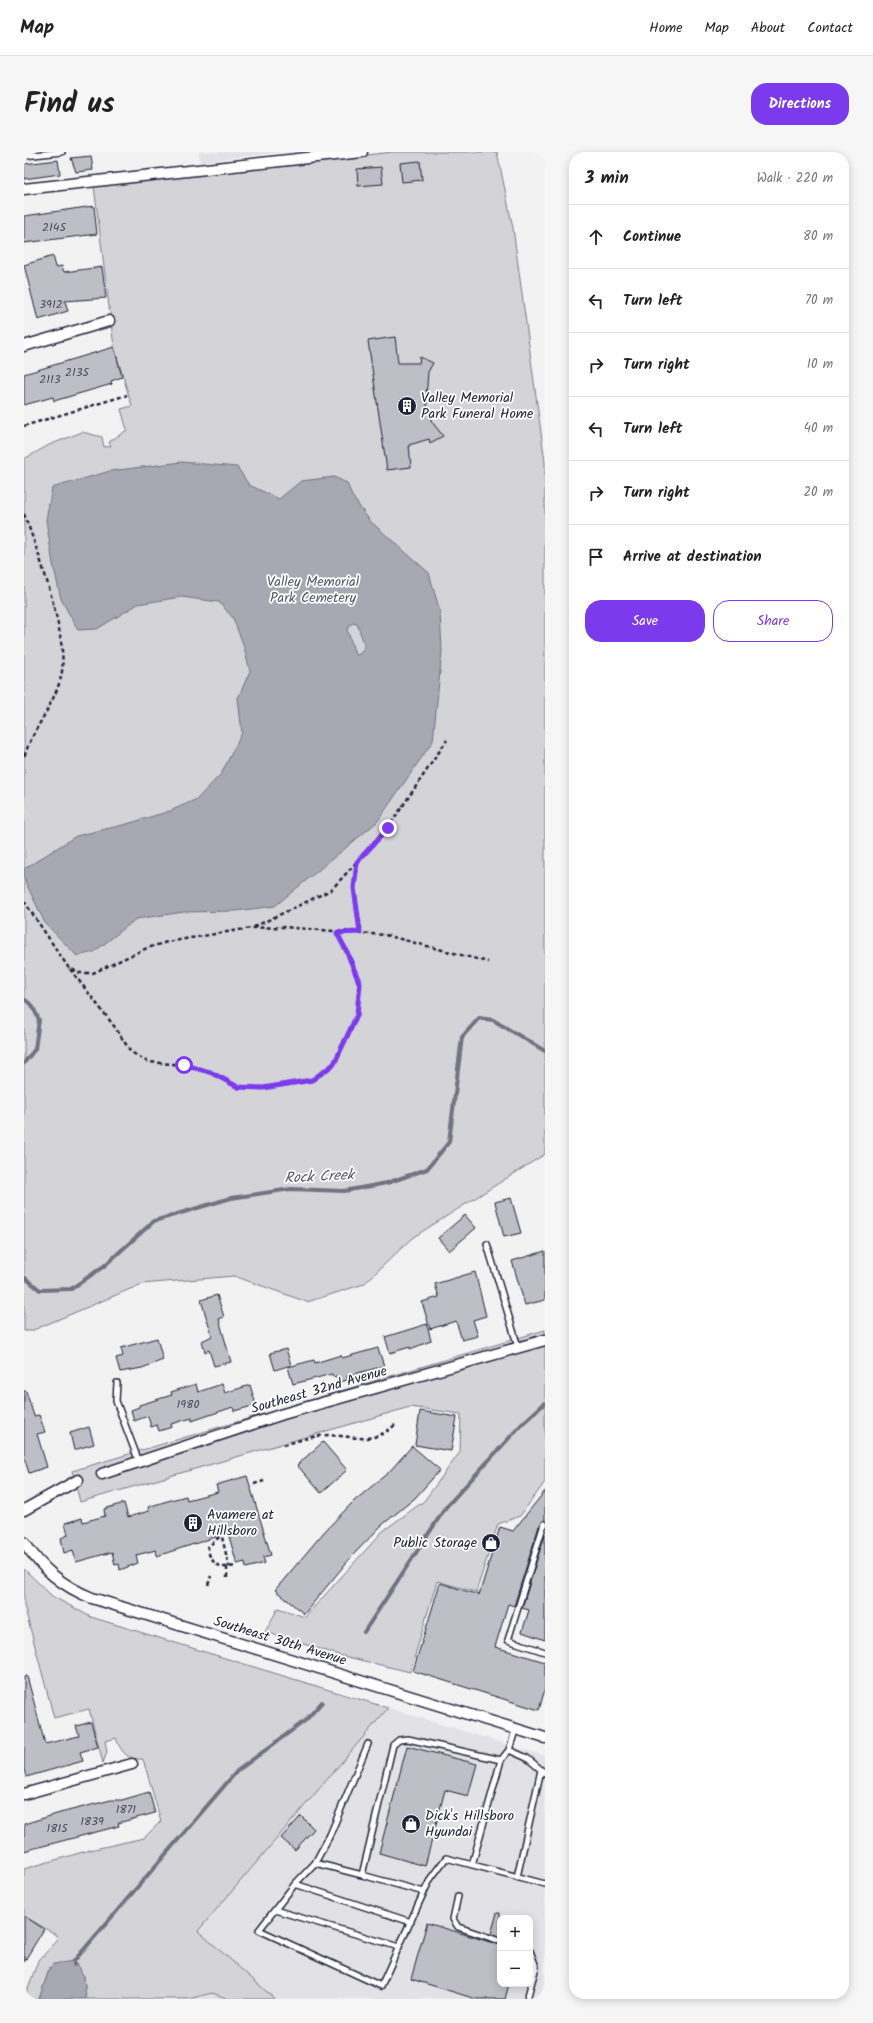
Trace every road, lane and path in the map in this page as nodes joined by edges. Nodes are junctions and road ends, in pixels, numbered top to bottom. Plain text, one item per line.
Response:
1 (62, 152) edge
2 (362, 152) edge
3 (24, 156) edge
4 (24, 188) edge
5 (109, 321) dead end
6 (24, 346) edge
7 (127, 395) dead end
8 (24, 426) edge
9 (24, 514) edge
10 (447, 740) dead end
11 (24, 757) edge
12 (357, 862) junction
13 (24, 901) edge
14 (251, 928) junction
15 (360, 932) junction
16 (337, 933) junction
17 (488, 962) dead end
18 (68, 968) junction
19 (487, 1244) dead end
20 (545, 1340) edge
21 (518, 1347) junction
22 (117, 1383) dead end
23 (396, 1424) dead end
24 (284, 1445) dead end
25 (139, 1462) junction
26 (102, 1474) dead end
27 (78, 1480) dead end
28 (264, 1481) dead end
29 (254, 1484) dead end
30 (24, 1510) edge
31 (545, 1524) edge
32 (24, 1542) edge
33 (237, 1566) dead end
34 (228, 1567) junction
35 (211, 1576) dead end
36 (227, 1578) dead end
37 (208, 1585) dead end
38 (545, 1652) edge
39 (516, 1728) junction
40 (545, 1738) edge
41 (368, 1744) dead end
42 (509, 1750) junction
43 (501, 1760) junction
44 (132, 1764) dead end
45 (543, 1771) edge
46 (24, 1794) edge
47 (315, 1863) junction
48 (472, 1865) junction
49 (362, 1875) junction
50 (517, 1877) junction
51 (295, 1884) junction
52 (545, 1884) edge
53 (424, 1892) junction
54 (458, 1896) dead end
55 (275, 1910) junction
56 (411, 1922) junction
57 (497, 1940) edge
58 (399, 1947) junction
59 (533, 1960) edge
60 (533, 1978) edge
61 (530, 1987) edge
62 (527, 1999) edge

1 - 3 lane
2 - 4 street
5 - 6 street
7 - 8 path
9 - 11 path
10 - 12 path
12 - 14 path
12 - 15 path
13 - 18 path
14 - 16 path
14 - 18 path
15 - 16 path
15 - 17 path
16 - 18 path
19 - 21 lane
20 - 21 street, Southeast 32nd Avenue
21 - 25 street, Southeast 32nd Avenue
22 - 25 lane
23 - 24 path
25 - 26 street, Southeast 32nd Avenue
27 - 30 street
28 - 29 path
31 - 38 lane
32 - 39 street, Southeast 30th Avenue
33 - 34 path
34 - 34 path
34 - 36 path
35 - 37 path
39 - 40 street, Southeast 30th Avenue
39 - 42 lane
41 - 47 lane
42 - 43 lane
42 - 45 lane
43 - 48 lane
43 - 49 lane
44 - 46 street
45 - 50 lane
47 - 49 lane
47 - 51 lane
48 - 50 lane
48 - 53 lane
49 - 53 lane
50 - 52 lane
51 - 55 lane
51 - 56 lane
53 - 56 lane
54 - 57 lane
55 - 58 lane
55 - 58 lane
56 - 58 lane
59 - 60 lane
61 - 62 lane

